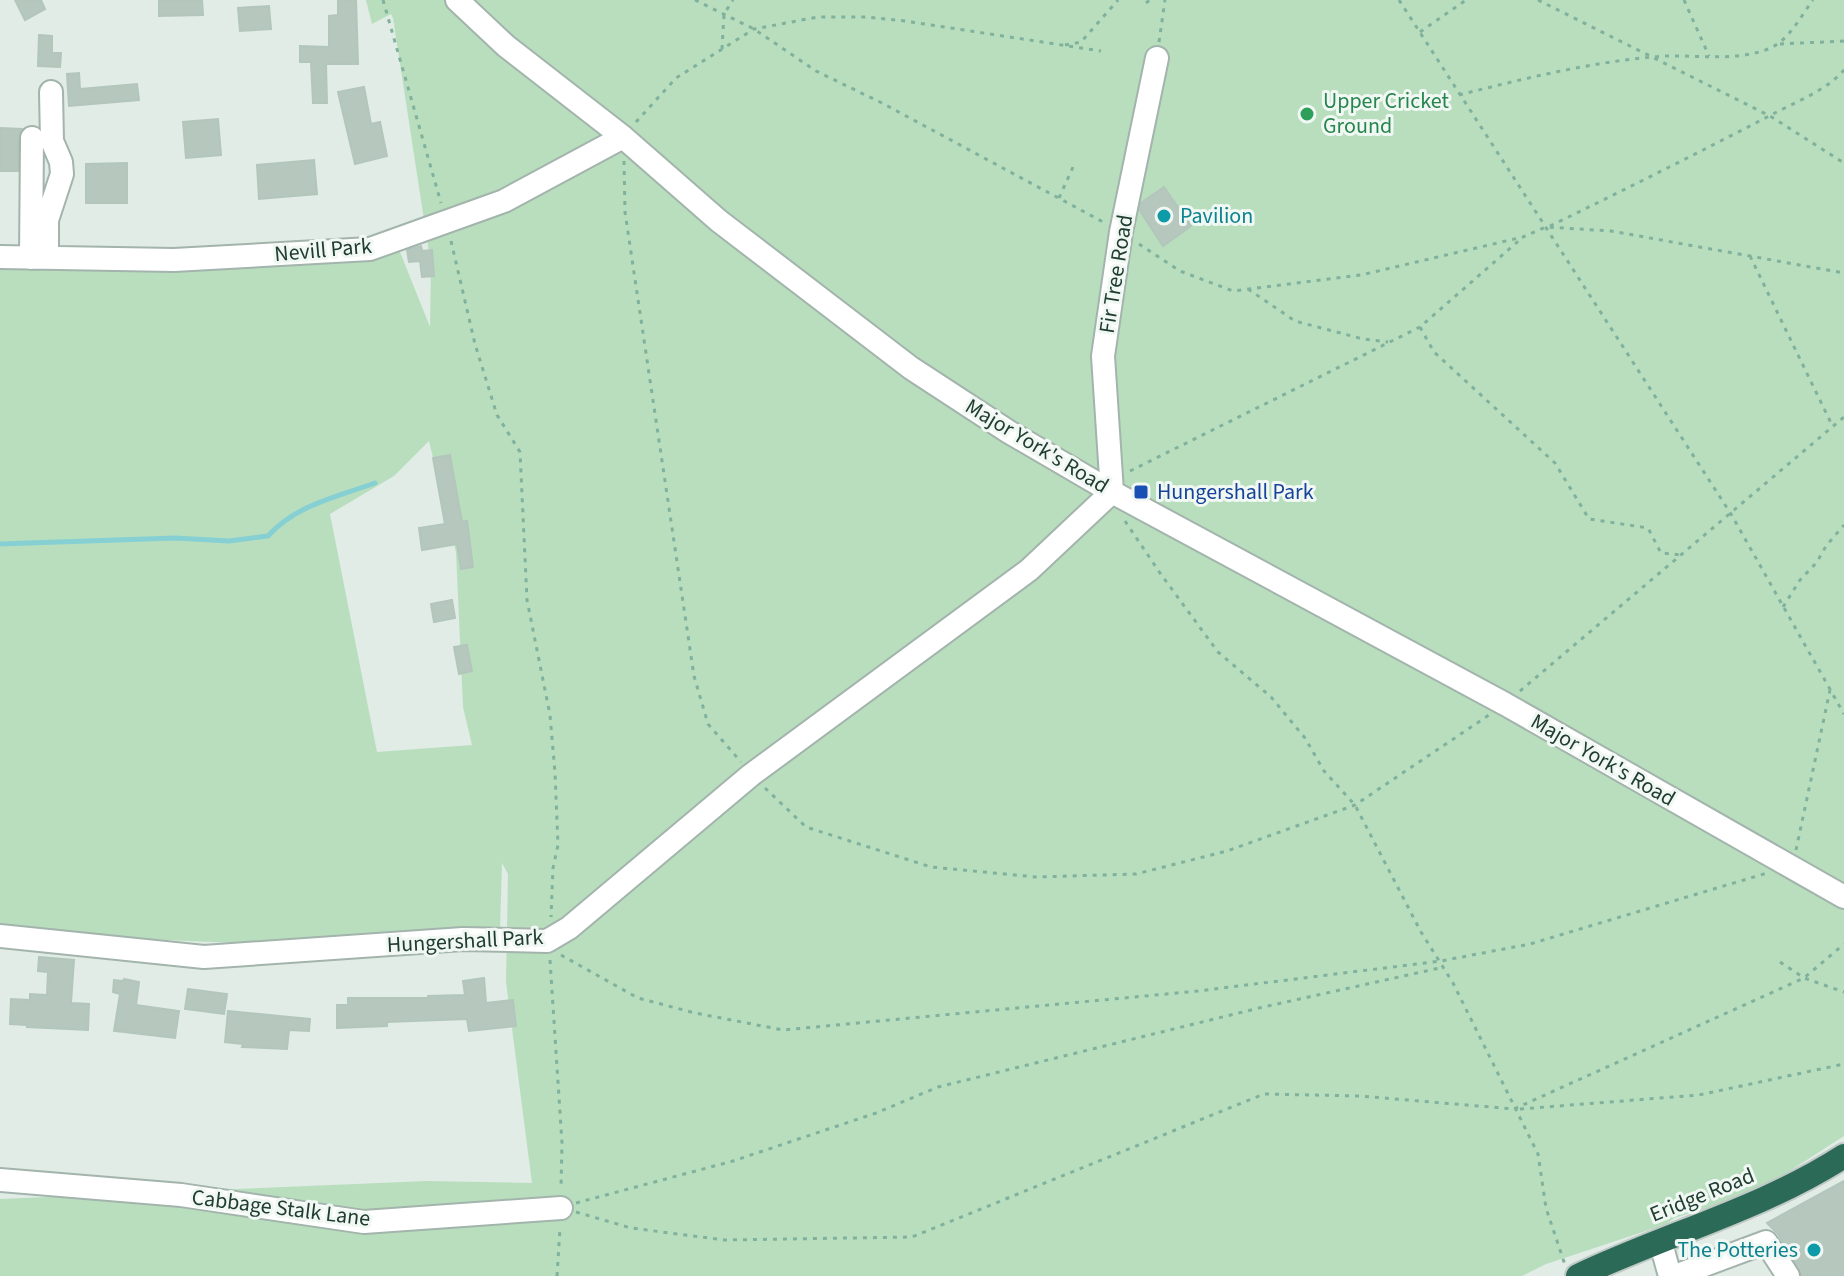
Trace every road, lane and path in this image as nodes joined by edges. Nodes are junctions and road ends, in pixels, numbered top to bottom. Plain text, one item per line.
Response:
1 (383, 0) edge
2 (457, 0) edge
3 (695, 0) edge
4 (733, 0) edge
5 (1118, 0) edge
6 (1165, 0) edge
7 (1399, 0) edge
8 (1466, 0) edge
9 (1538, 0) edge
10 (1684, 0) edge
11 (1813, 0) edge
12 (724, 14) junction
13 (754, 29) junction
14 (1419, 32) junction
15 (1844, 41) edge
16 (1778, 44) junction
17 (1061, 46) junction
18 (722, 49) junction
19 (1101, 51) dead end
20 (1709, 56) junction
21 (1652, 57) junction
22 (1157, 58) joint
23 (1844, 70) edge
24 (51, 92) dead end
25 (1459, 95) junction
26 (1770, 116) junction
27 (623, 137) junction
28 (32, 138) dead end
29 (1844, 163) edge
30 (1073, 167) dead end
31 (1059, 198) junction
32 (447, 222) junction
33 (1546, 227) junction
34 (1121, 232) junction
35 (1523, 237) junction
36 (1750, 256) junction
37 (0, 257) edge
38 (39, 258) junction
39 (1844, 273) edge
40 (1248, 289) junction
41 (1420, 327) junction
42 (1391, 342) junction
43 (1844, 417) edge
44 (1832, 427) junction
45 (1112, 492) junction
46 (1731, 514) junction
47 (1844, 525) edge
48 (1682, 555) junction
49 (1783, 607) junction
50 (1830, 690) junction
51 (1505, 704) junction
52 (1844, 714) edge
53 (1790, 868) junction
54 (1844, 897) edge
55 (0, 936) edge
56 (547, 941) junction
57 (1844, 944) edge
58 (1441, 961) junction
59 (1780, 962) dead end
60 (1445, 967) junction
61 (1804, 978) junction
62 (1844, 992) edge
63 (1844, 1064) edge
64 (1514, 1109) junction
65 (1844, 1156) edge
66 (0, 1180) edge
67 (561, 1208) junction
68 (1660, 1240) junction
69 (557, 1276) edge
70 (1568, 1276) edge
71 (1578, 1276) edge
72 (1672, 1276) edge
73 (1788, 1276) edge

1 - 32 path
2 - 27 street, Major York's Road
3 - 12 path
4 - 12 path
5 - 17 path
6 - 22 path
7 - 14 path
8 - 14 path
9 - 21 path
10 - 20 path
11 - 16 path
12 - 13 path
12 - 18 path
13 - 17 path
13 - 18 path
13 - 31 path
14 - 25 path
15 - 16 path
16 - 20 path
17 - 19 path
18 - 27 path
20 - 21 path
21 - 25 path
21 - 26 path
22 - 34 street, Fir Tree Road
23 - 26 path
24 - 38 street
25 - 33 path
26 - 29 path
26 - 33 path
27 - 32 street, Nevill Park
27 - 45 street, Major York's Road
28 - 38 street
30 - 31 path
31 - 34 path
32 - 38 street, Nevill Park
32 - 56 path
33 - 35 path
33 - 36 path
33 - 46 path
34 - 40 path
34 - 45 street, Fir Tree Road
35 - 40 path
35 - 41 path
36 - 39 path
36 - 44 path
37 - 38 street, Nevill Park
40 - 42 path
41 - 42 path
41 - 48 path
42 - 45 path
43 - 44 path
44 - 46 path
45 - 51 street, Major York's Road
45 - 56 street, Hungershall Park
45 - 58 path
46 - 48 path
46 - 49 path
47 - 49 path
48 - 51 path
49 - 50 path
50 - 52 path
50 - 53 path
51 - 53 street, Major York's Road
53 - 54 street, Major York's Road
53 - 58 path
55 - 56 street, Hungershall Park
56 - 58 path
56 - 67 path
57 - 61 path
58 - 60 path
59 - 61 path
60 - 64 path
60 - 67 path
61 - 62 path
61 - 64 path
63 - 64 path
64 - 67 path
64 - 70 path
65 - 68 highway, Eridge Road
66 - 67 street, Cabbage Stalk Lane
67 - 69 path
68 - 71 highway, Eridge Road
68 - 72 street
72 - 73 street

